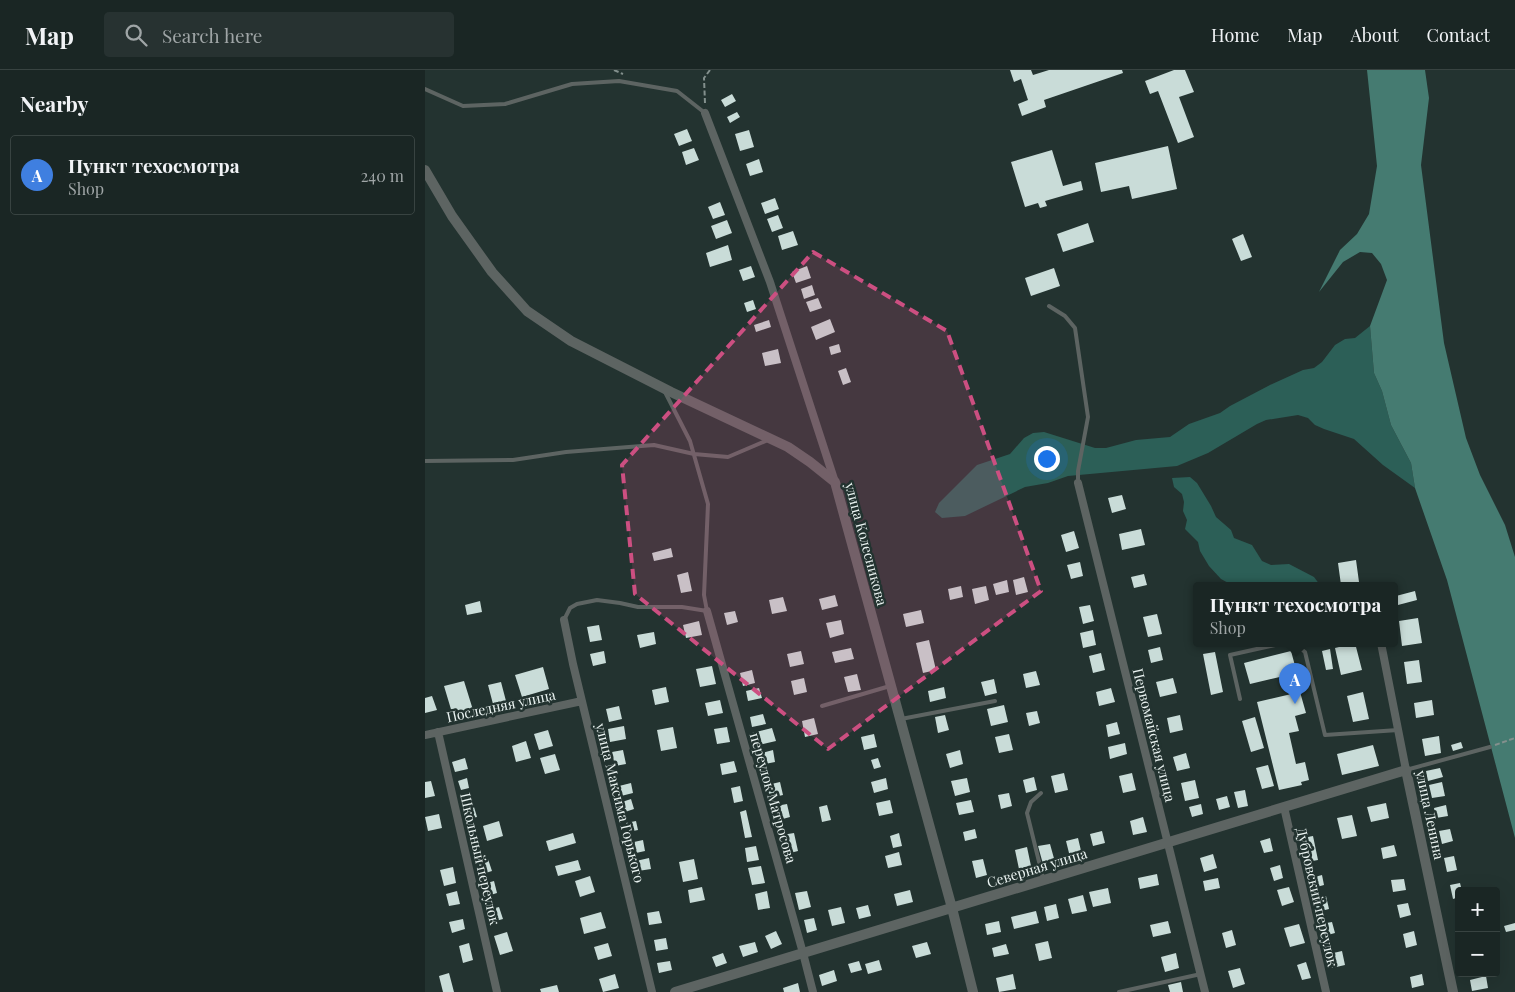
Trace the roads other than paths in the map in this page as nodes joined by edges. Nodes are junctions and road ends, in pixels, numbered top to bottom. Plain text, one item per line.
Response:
1 (425, 89) edge
2 (705, 113) joint
3 (425, 170) edge
4 (1049, 306) dead end
5 (663, 388) junction
6 (770, 439) junction
7 (694, 454) junction
8 (425, 461) edge
9 (835, 482) junction
10 (1079, 483) joint
11 (707, 610) junction
12 (564, 620) joint
13 (1266, 647) edge
14 (1298, 647) edge
15 (1382, 647) edge
16 (891, 686) junction
17 (1240, 699) dead end
18 (582, 701) junction
19 (995, 701) dead end
20 (823, 706) dead end
21 (900, 719) junction
22 (1399, 730) junction
23 (438, 732) junction
24 (425, 735) edge
25 (1491, 747) road end
26 (1406, 770) junction
27 (1041, 793) dead end
28 (1284, 807) junction
29 (1168, 842) junction
30 (1043, 880) junction
31 (952, 908) junction
32 (803, 953) junction
33 (1201, 974) junction
34 (497, 992) edge
35 (653, 992) edge
36 (675, 992) edge
37 (813, 992) edge
38 (973, 992) edge
39 (1119, 992) edge
40 (1205, 992) edge
41 (1326, 992) edge
42 (1453, 992) edge

1 - 2 lane
2 - 9 street, улица Колесникова
3 - 5 street
4 - 10 lane
5 - 6 street
5 - 7 lane
6 - 7 lane
6 - 9 street
7 - 8 lane
7 - 11 lane
9 - 16 street, улица Колесникова
10 - 29 street, Первомайская улица
11 - 12 lane
11 - 32 street, переулок Матросова
12 - 18 street, улица Максима Горького
13 - 17 lane
14 - 22 lane
15 - 22 street, улица Ленина
16 - 20 lane
16 - 21 street, улица Колесникова
18 - 23 street, Последняя улица
18 - 35 street, улица Максима Горького
19 - 21 lane
21 - 31 street, улица Колесникова
22 - 26 street, улица Ленина
23 - 24 street, Последняя улица
23 - 34 street, Школьный переулок
25 - 26 lane
26 - 28 street, Северная улица
26 - 42 street, улица Ленина
27 - 30 lane
28 - 29 street, Северная улица
28 - 41 street, Дубровский переулок
29 - 30 street, Северная улица
29 - 33 street, Первомайская улица
30 - 31 street, Северная улица
31 - 32 street, Северная улица
31 - 38 street, улица Колесникова
32 - 36 street, Северная улица
32 - 37 street, переулок Матросова
33 - 39 lane
33 - 40 street, Первомайская улица

